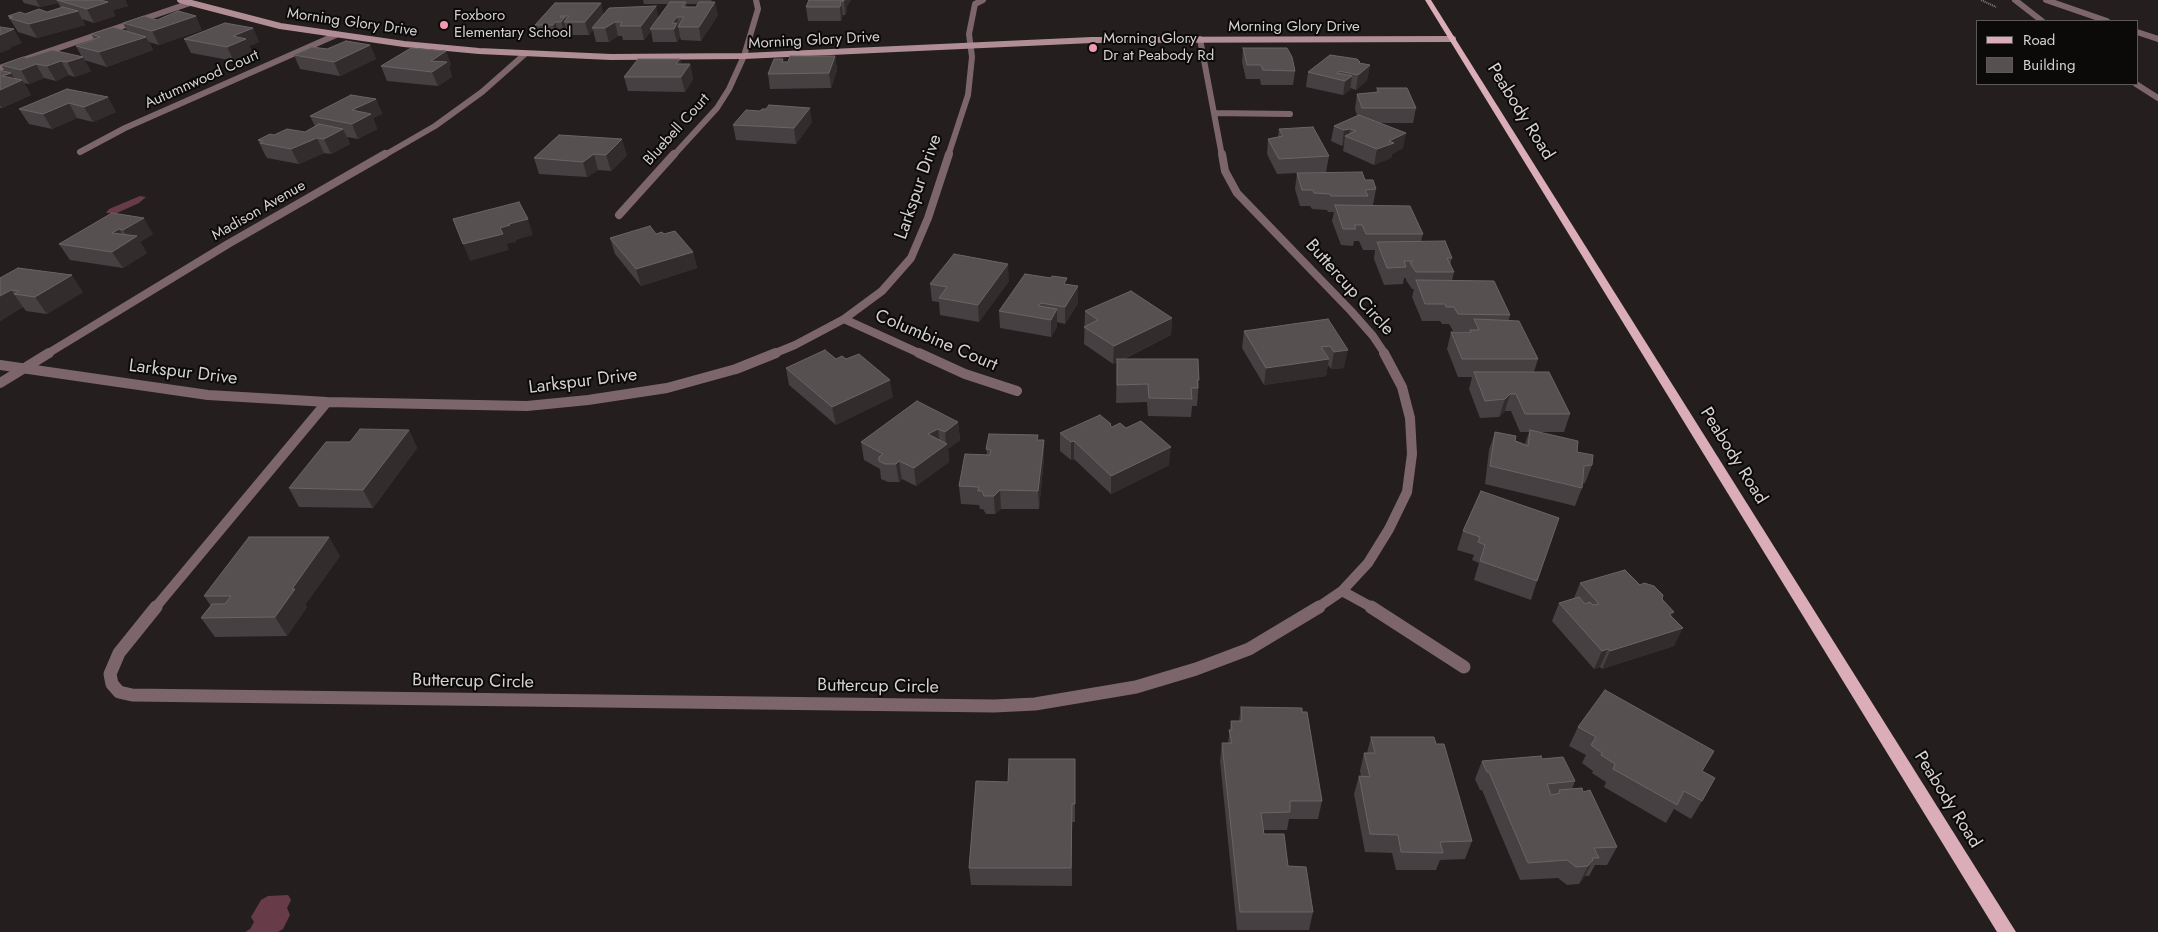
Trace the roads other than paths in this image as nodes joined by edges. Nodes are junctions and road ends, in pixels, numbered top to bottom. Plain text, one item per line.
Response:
1 (180, 0) edge
2 (756, 0) edge
3 (983, 0) edge
4 (1428, 0) edge
5 (2015, 0) edge
6 (2046, 0) edge
7 (190, 3) junction
8 (2041, 20) edge
9 (2104, 20) edge
10 (2138, 32) edge
11 (336, 35) junction
12 (1200, 39) junction
13 (1453, 39) junction
14 (2158, 39) edge
15 (970, 46) junction
16 (525, 54) junction
17 (744, 56) junction
18 (0, 68) edge
19 (2138, 85) edge
20 (2158, 98) edge
21 (1214, 113) junction
22 (1290, 114) dead end
23 (80, 152) dead end
24 (618, 214) dead end
25 (844, 319) junction
26 (0, 365) edge
27 (23, 369) junction
28 (0, 383) edge
29 (1017, 391) dead end
30 (327, 402) junction
31 (1342, 591) junction
32 (1464, 667) dead end
33 (2007, 932) edge

1 - 7 street, Morning Glory Drive
2 - 17 street, Bluebell Court
3 - 15 street, Larkspur Drive
4 - 13 main road, Peabody Road
5 - 8 street
6 - 9 street
7 - 11 street, Morning Glory Drive
7 - 18 street
10 - 14 street
11 - 16 street, Morning Glory Drive
11 - 23 street, Autumnwood Court
12 - 13 street, Morning Glory Drive
12 - 15 street, Morning Glory Drive
12 - 21 street, Buttercup Circle
13 - 33 main road, Peabody Road
15 - 17 street, Morning Glory Drive
15 - 25 street, Larkspur Drive
16 - 17 street, Morning Glory Drive
16 - 27 street, Madison Avenue
17 - 24 street, Bluebell Court
19 - 20 street
21 - 22 street
21 - 31 street, Buttercup Circle
25 - 29 street, Columbine Court
25 - 30 street, Larkspur Drive
26 - 27 street, Larkspur Drive
27 - 28 street, Madison Avenue
27 - 30 street, Larkspur Drive
30 - 31 street, Buttercup Circle
31 - 32 street

